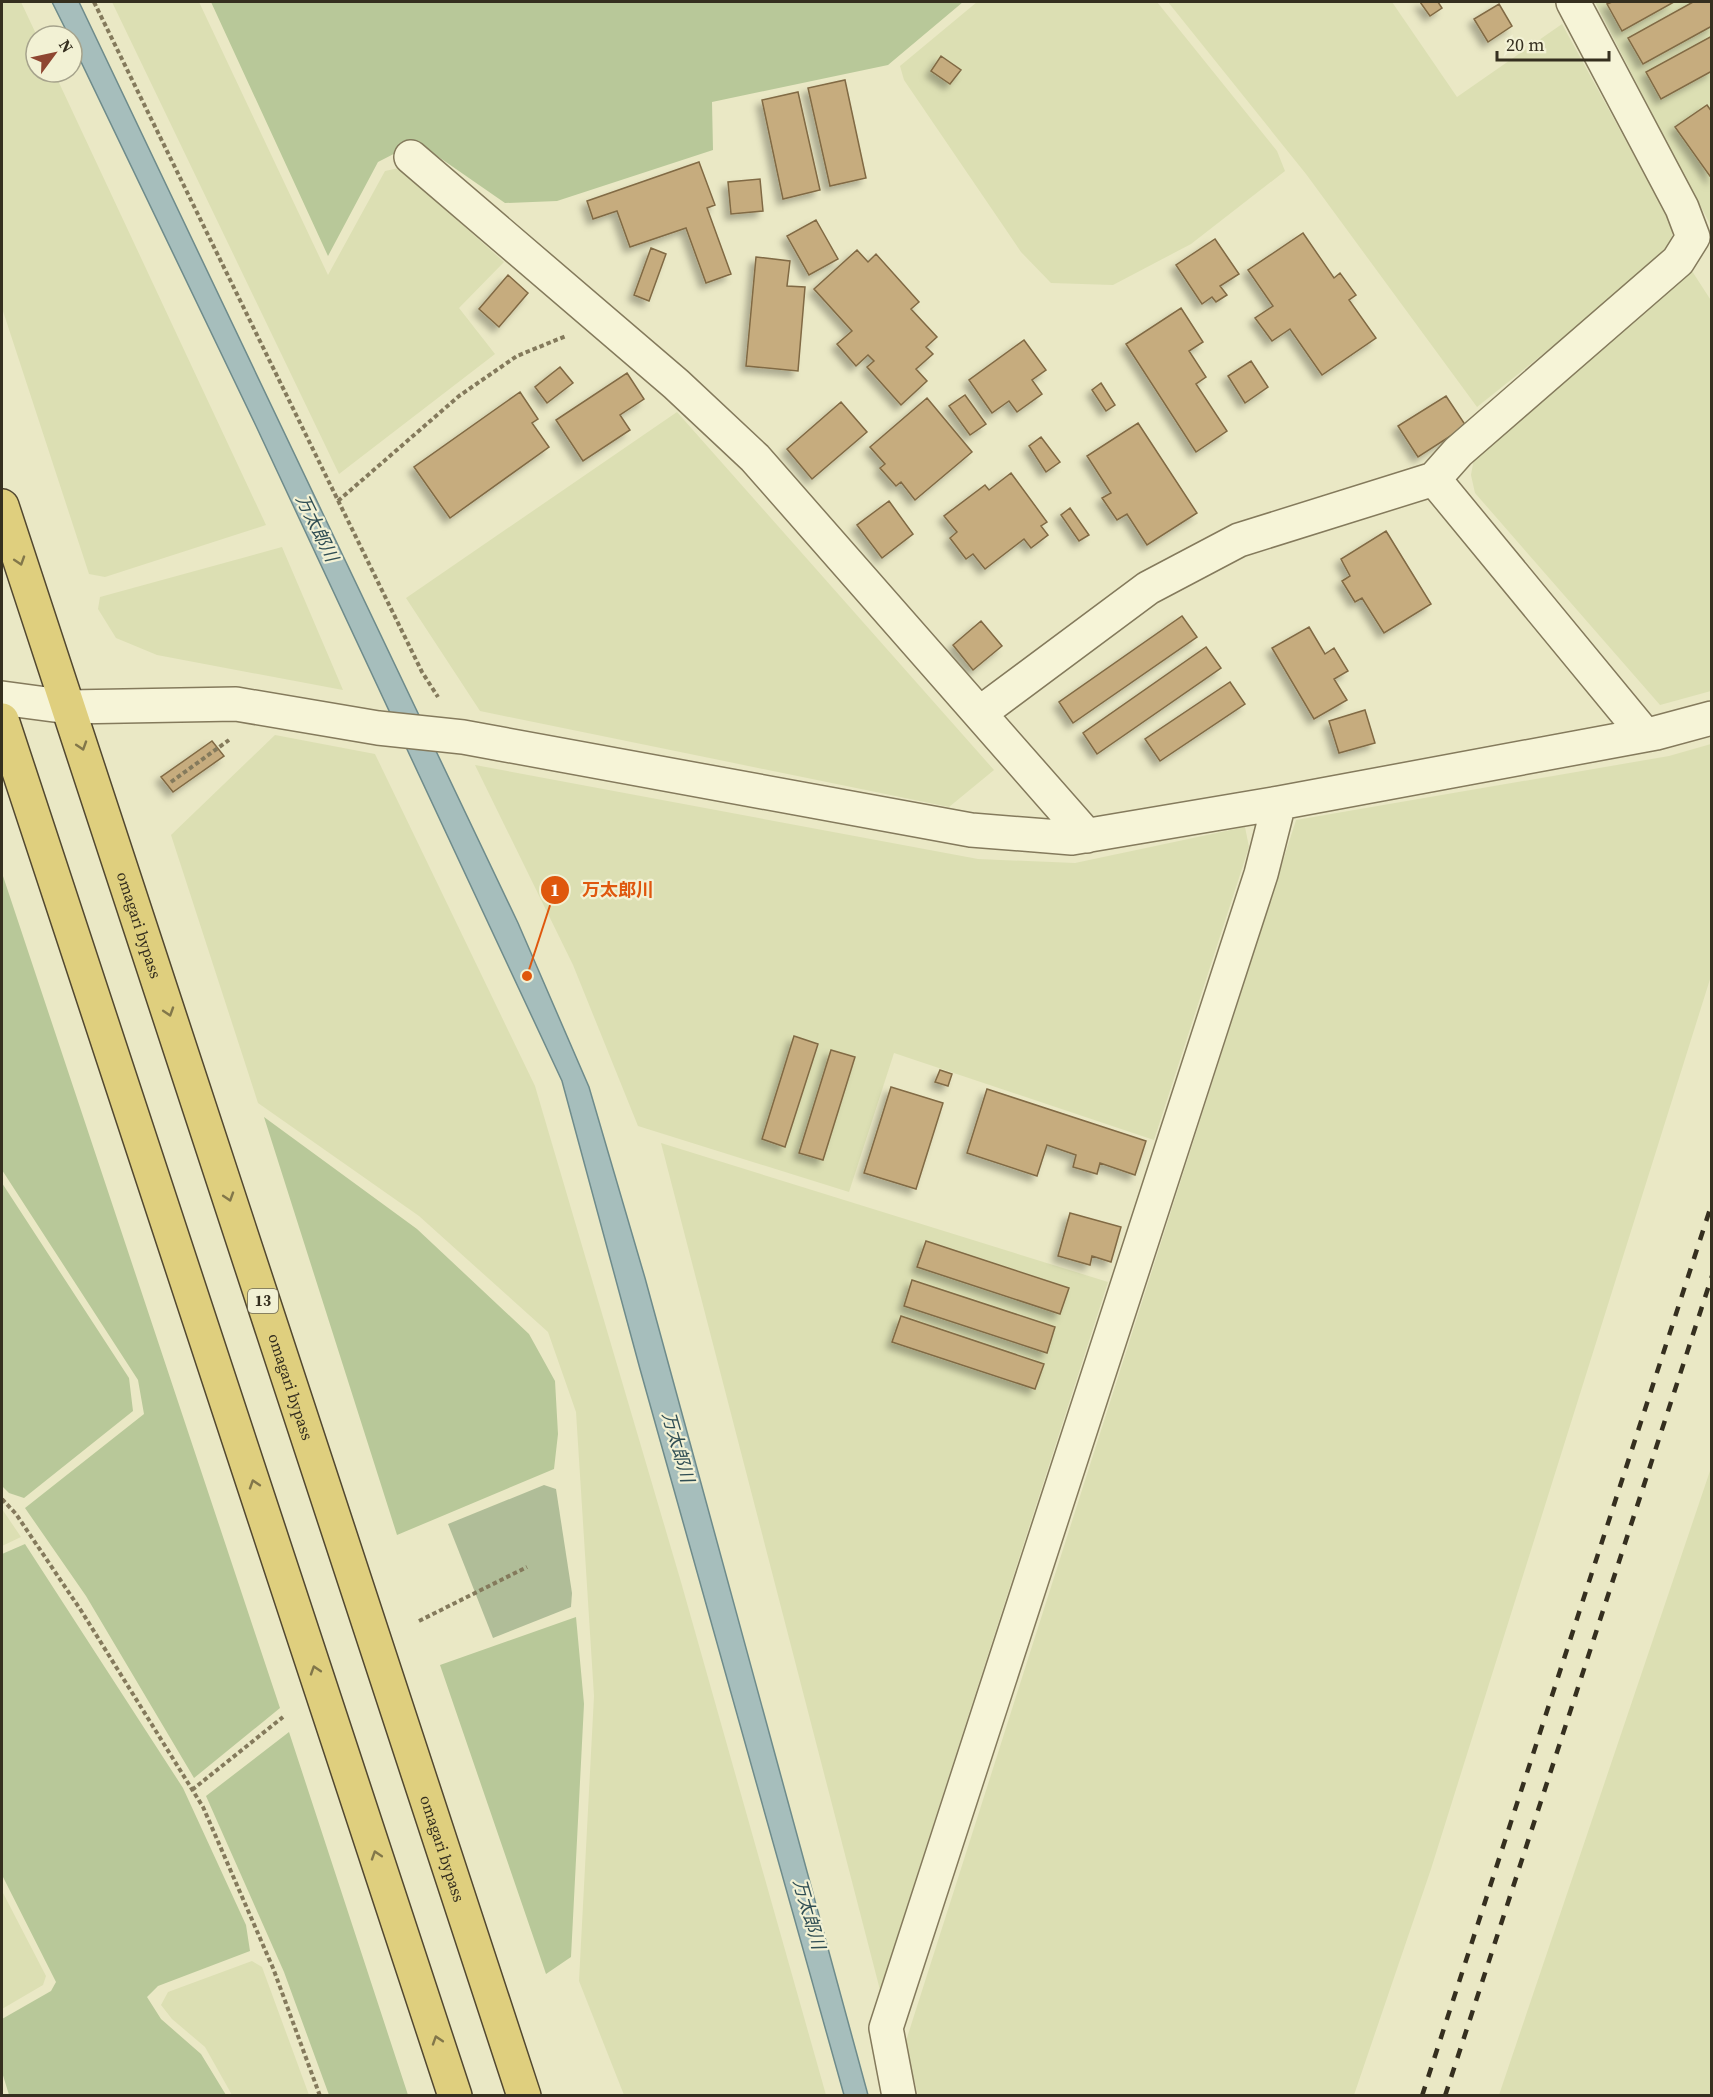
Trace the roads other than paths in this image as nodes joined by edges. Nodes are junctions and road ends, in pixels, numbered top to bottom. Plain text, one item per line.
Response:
1 (1573, 2) edge
2 (411, 158) dead end
3 (1434, 480) junction
4 (2, 506) edge
5 (2, 698) edge
6 (69, 707) junction
7 (980, 712) junction
8 (1712, 718) edge
9 (2, 720) edge
10 (1645, 735) junction
11 (1279, 803) junction
12 (1087, 836) junction
13 (455, 2096) edge
14 (524, 2096) edge
15 (899, 2096) edge

1 - 3 street
2 - 7 street
3 - 7 street
3 - 10 street
4 -> 6 highway, omagari bypass / 13
5 - 6 street
6 - 12 street
6 -> 14 highway, omagari bypass / 13
7 - 12 street
8 - 10 street
13 -> 9 highway
10 - 11 street
11 - 12 street
11 - 15 street

